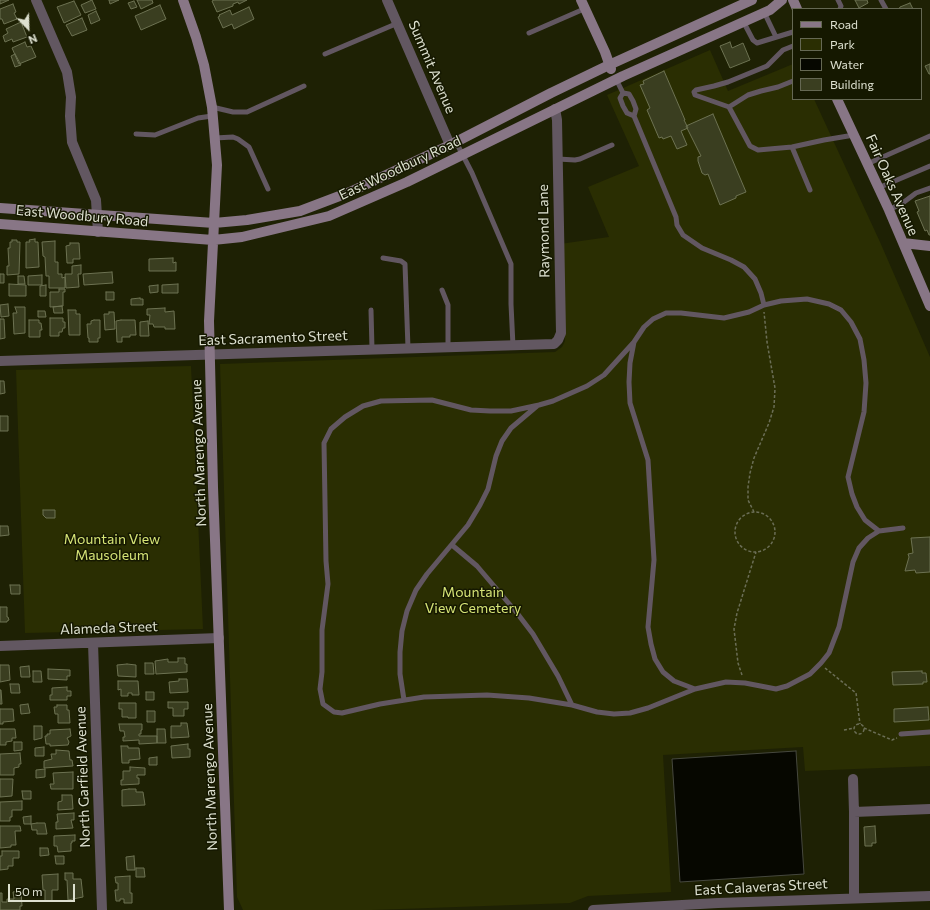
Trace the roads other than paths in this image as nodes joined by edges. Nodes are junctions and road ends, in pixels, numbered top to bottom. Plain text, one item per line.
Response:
1 (36, 0) edge
2 (184, 0) edge
3 (387, 0) edge
4 (752, 0) edge
5 (782, 0) edge
6 (582, 4) edge
7 (764, 12) junction
8 (743, 22) junction
9 (398, 24) junction
10 (792, 32) edge
11 (529, 33) dead end
12 (776, 37) junction
13 (792, 46) edge
14 (326, 54) dead end
15 (609, 65) junction
16 (616, 79) junction
17 (792, 81) edge
18 (304, 86) dead end
19 (623, 93) junction
20 (837, 100) edge
21 (729, 107) junction
22 (554, 109) junction
23 (212, 112) junction
24 (634, 116) junction
25 (136, 134) dead end
26 (854, 135) junction
27 (930, 136) edge
28 (214, 138) junction
29 (453, 144) junction
30 (612, 145) dead end
31 (792, 147) junction
32 (462, 155) junction
33 (557, 159) junction
34 (867, 164) junction
35 (930, 166) edge
36 (878, 188) junction
37 (930, 188) edge
38 (268, 189) dead end
39 (810, 190) dead end
40 (0, 208) edge
41 (889, 210) junction
42 (96, 214) junction
43 (214, 223) junction
44 (0, 224) edge
45 (98, 232) junction
46 (213, 240) junction
47 (903, 243) junction
48 (930, 246) edge
49 (384, 258) dead end
50 (442, 290) dead end
51 (764, 305) junction
52 (930, 306) edge
53 (371, 310) dead end
54 (634, 342) junction
55 (548, 345) joint
56 (513, 346) junction
57 (448, 347) junction
58 (408, 348) junction
59 (372, 350) junction
60 (210, 354) junction
61 (0, 361) edge
62 (539, 405) junction
63 (903, 528) dead end
64 (879, 531) junction
65 (452, 545) junction
66 (219, 638) junction
67 (92, 643) junction
68 (0, 646) edge
69 (695, 689) junction
70 (404, 700) junction
71 (572, 705) junction
72 (930, 732) edge
73 (901, 734) road end
74 (853, 779) dead end
75 (930, 809) edge
76 (854, 812) junction
77 (930, 896) edge
78 (854, 897) junction
79 (102, 910) edge
80 (229, 910) edge
81 (593, 910) edge

1 - 42 street
2 - 23 main road, North Marengo Avenue
3 - 9 street, Summit Avenue
4 - 15 main road, East Woodbury Road
5 - 7 main road, East Woodbury Road
6 - 11 lane
6 - 15 main road
7 - 8 main road, East Woodbury Road
7 - 12 lane
8 - 12 lane
8 - 16 main road, East Woodbury Road
9 - 14 lane
9 - 29 street, Summit Avenue
10 - 12 lane
13 - 21 lane
15 - 16 main road
15 - 29 main road, East Woodbury Road
16 - 19 lane
16 - 22 main road, East Woodbury Road
17 - 21 lane
18 - 23 lane
19 - 24 lane
19 - 24 lane
20 - 26 main road, Fair Oaks Avenue
21 - 31 lane
22 - 32 main road, East Woodbury Road
22 - 33 street, Raymond Lane
23 - 25 lane
23 - 28 main road, North Marengo Avenue
24 - 51 lane
26 - 31 lane
26 - 34 main road, Fair Oaks Avenue
27 - 34 lane
28 - 38 lane
28 - 43 main road, North Marengo Avenue
29 - 32 lane
29 - 43 main road, East Woodbury Road
30 - 33 lane
31 - 39 lane
32 - 46 main road, East Woodbury Road
32 - 56 lane
33 - 55 street, Raymond Lane
34 - 36 main road, Fair Oaks Avenue
35 - 36 lane
36 - 41 main road, Fair Oaks Avenue
37 - 41 lane
40 - 42 main road, East Woodbury Road
41 - 47 main road, Fair Oaks Avenue
42 - 43 main road, East Woodbury Road
42 - 45 street
43 - 46 main road, North Marengo Avenue
44 - 45 main road, East Woodbury Road
45 - 46 main road, East Woodbury Road
46 - 60 main road, North Marengo Avenue
47 - 48 main road
47 - 52 main road, Fair Oaks Avenue
49 - 58 lane
50 - 57 lane
51 - 54 lane
51 - 64 lane
53 - 59 lane
54 - 62 lane
54 - 69 lane
55 - 56 street, East Sacramento Street
56 - 57 street, East Sacramento Street
57 - 58 street, East Sacramento Street
58 - 59 street, East Sacramento Street
59 - 60 street, East Sacramento Street
60 - 61 street, East Sacramento Street
60 - 66 main road, North Marengo Avenue
62 - 65 lane
62 - 70 lane
63 - 64 lane
64 - 69 lane
65 - 70 lane
65 - 71 lane
66 - 67 street, Alameda Street
66 - 80 main road, North Marengo Avenue
67 - 68 street, Alameda Street
67 - 79 street, North Garfield Avenue
69 - 71 lane
70 - 71 lane
72 - 73 lane
74 - 76 street
75 - 76 street
76 - 78 street
77 - 78 street, East Calaveras Street
78 - 81 street, East Calaveras Street

